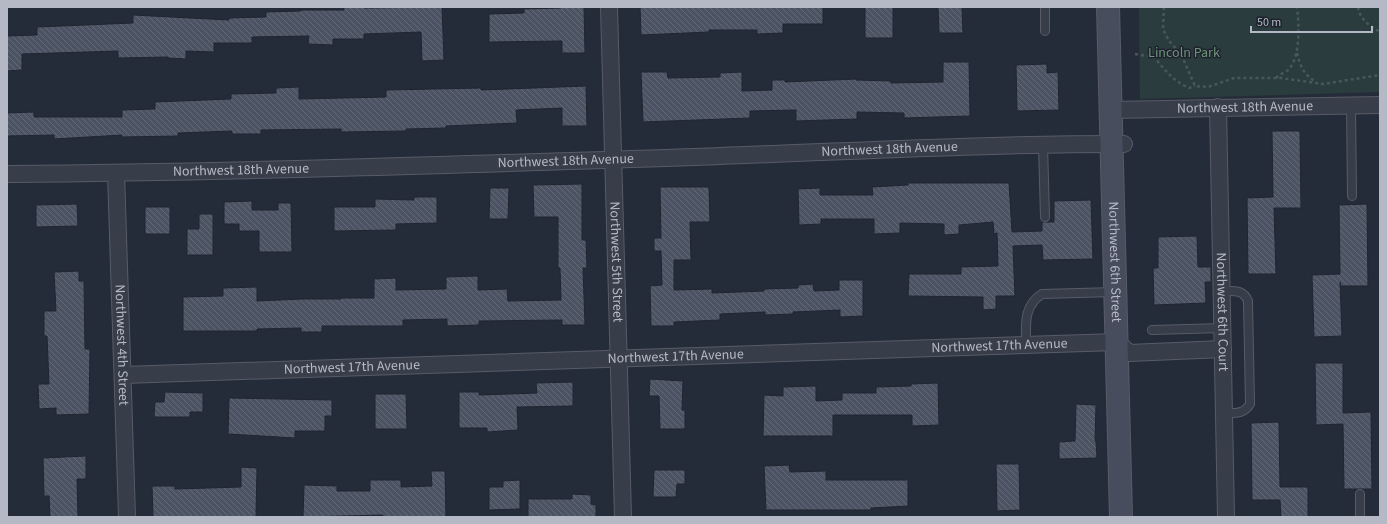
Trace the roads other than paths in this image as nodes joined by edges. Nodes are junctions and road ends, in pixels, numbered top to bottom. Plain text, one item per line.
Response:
1 (609, 7) edge
2 (1045, 7) edge
3 (1108, 7) edge
4 (1121, 7) edge
5 (1045, 31) dead end
6 (1380, 104) edge
7 (1351, 105) junction
8 (1218, 107) junction
9 (1117, 109) junction
10 (1118, 144) junction
11 (1043, 145) junction
12 (614, 159) junction
13 (116, 173) junction
14 (7, 174) edge
15 (1352, 196) dead end
16 (1045, 217) dead end
17 (1222, 291) junction
18 (1116, 292) junction
19 (1223, 328) junction
20 (1152, 330) dead end
21 (1026, 345) junction
22 (1123, 348) junction
23 (1224, 349) junction
24 (620, 358) junction
25 (123, 375) junction
26 (1225, 413) junction
27 (1360, 494) dead end
28 (127, 517) edge
29 (623, 517) edge
30 (1121, 517) edge
31 (1133, 517) edge
32 (1226, 517) edge
33 (1360, 517) edge

1 - 12 street, Northwest 5th Street
2 - 5 lane
3 - 9 street, Northwest 6th Street
4 - 9 street, Northwest 6th Street
6 - 7 street, Northwest 18th Avenue
7 - 8 street, Northwest 18th Avenue
7 - 15 lane
8 - 9 street, Northwest 18th Avenue
8 - 17 street, Northwest 6th Court
9 - 10 street, Northwest 6th Street
10 - 11 street, Northwest 18th Avenue
10 - 18 street, Northwest 6th Street
10 - 22 street, Northwest 6th Street
11 - 12 street, Northwest 18th Avenue
11 - 16 lane
12 - 13 street, Northwest 18th Avenue
12 - 24 street, Northwest 5th Street
13 - 14 street, Northwest 18th Avenue
13 - 25 street, Northwest 4th Street
17 - 19 street, Northwest 6th Court
17 - 26 lane
18 - 21 lane
18 - 22 street, Northwest 6th Street
19 - 20 lane
19 - 23 street, Northwest 6th Court
21 - 22 street, Northwest 17th Avenue
21 - 24 street, Northwest 17th Avenue
22 - 23 street, Northwest 17th Avenue
22 - 30 street, Northwest 6th Street
22 - 31 street, Northwest 6th Street
23 - 26 street, Northwest 6th Court
24 - 25 street, Northwest 17th Avenue
24 - 29 street, Northwest 5th Street
25 - 28 street, Northwest 4th Street
26 - 32 street, Northwest 6th Court
27 - 33 lane

